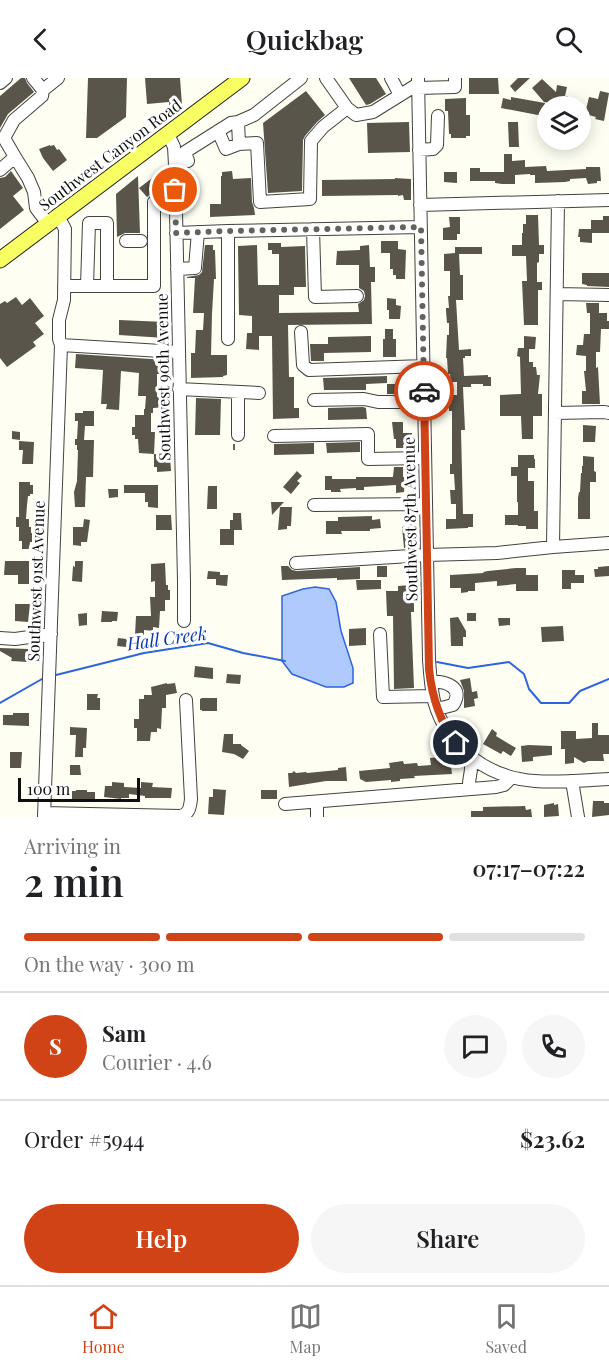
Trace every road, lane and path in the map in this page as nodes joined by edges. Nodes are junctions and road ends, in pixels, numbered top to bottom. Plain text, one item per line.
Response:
1 (6, 78) edge
2 (33, 78) edge
3 (58, 78) edge
4 (242, 78) edge
5 (301, 78) edge
6 (326, 78) edge
7 (391, 78) edge
8 (455, 78) edge
9 (0, 83) edge
10 (418, 83) edge
11 (436, 83) edge
12 (43, 90) junction
13 (400, 95) junction
14 (347, 108) junction
15 (438, 116) dead end
16 (238, 122) junction
17 (218, 131) junction
18 (168, 134) junction
19 (2, 140) edge
20 (239, 144) junction
21 (420, 150) junction
22 (15, 157) junction
23 (175, 163) junction
24 (0, 170) edge
25 (175, 190) junction
26 (55, 197) dead end
27 (609, 200) edge
28 (42, 201) dead end
29 (558, 201) junction
30 (420, 205) junction
31 (53, 220) junction
32 (421, 227) junction
33 (313, 229) junction
34 (228, 231) junction
35 (198, 232) junction
36 (176, 233) junction
37 (117, 240) junction
38 (141, 240) dead end
39 (0, 260) edge
40 (177, 269) junction
41 (64, 286) junction
42 (87, 286) junction
43 (107, 286) junction
44 (557, 294) junction
45 (609, 295) edge
46 (357, 296) dead end
47 (302, 332) dead end
48 (228, 339) dead end
49 (61, 345) junction
50 (178, 352) junction
51 (424, 366) junction
52 (179, 389) junction
53 (238, 392) junction
54 (259, 393) dead end
55 (314, 400) dead end
56 (424, 402) junction
57 (555, 413) junction
58 (609, 413) edge
59 (238, 435) dead end
60 (274, 436) dead end
61 (425, 458) junction
62 (426, 504) junction
63 (314, 505) dead end
64 (609, 543) edge
65 (553, 547) junction
66 (427, 555) junction
67 (296, 563) dead end
68 (184, 621) dead end
69 (51, 634) junction
70 (380, 634) dead end
71 (0, 638) edge
72 (431, 682) junction
73 (433, 696) junction
74 (186, 700) dead end
75 (437, 709) junction
76 (469, 756) junction
77 (512, 778) junction
78 (609, 779) edge
79 (572, 781) junction
80 (470, 789) junction
81 (317, 802) junction
82 (285, 804) dead end
83 (44, 815) edge
84 (134, 816) edge
85 (317, 817) edge
86 (578, 817) edge

1 - 9 street
2 - 12 street
3 - 12 street
4 - 18 main road, Southwest Canyon Road
5 - 16 street
6 - 14 street
7 - 13 street
8 - 11 street
10 - 11 street
10 - 13 street
10 - 21 street, Southwest 87th Avenue
12 - 19 street
13 - 14 street
14 - 20 street
15 - 21 street
16 - 17 street
16 - 20 street
17 - 20 street
17 - 23 street
18 - 23 street, Southwest 90th Avenue
18 - 31 main road, Southwest Canyon Road
19 - 22 street, Southwest 91st Avenue
21 - 30 street, Southwest 87th Avenue
22 - 24 street
22 - 31 street, Southwest 91st Avenue
23 - 25 street, Southwest 90th Avenue
25 - 36 street, Southwest 90th Avenue
25 - 43 street
26 - 28 path
27 - 29 street
29 - 30 street
29 - 44 street
30 - 32 street, Southwest 87th Avenue
31 - 39 main road, Southwest Canyon Road
31 - 41 street, Southwest 91st Avenue
32 - 33 street
32 - 51 street, Southwest 87th Avenue
33 - 34 street
33 - 46 street
34 - 35 street
34 - 48 street
35 - 36 street
35 - 40 street
36 - 40 street, Southwest 90th Avenue
37 - 38 street
37 - 42 street
37 - 43 street
40 - 50 street, Southwest 90th Avenue
41 - 42 street
41 - 49 street, Southwest 91st Avenue
42 - 43 street
44 - 45 street
44 - 57 street
47 - 51 street
49 - 50 street
49 - 69 street, Southwest 91st Avenue
50 - 52 street, Southwest 90th Avenue
51 - 56 street, Southwest 87th Avenue
52 - 53 street
52 - 68 street, Southwest 90th Avenue
53 - 54 street
53 - 59 street
55 - 56 street
56 - 61 street, Southwest 87th Avenue
57 - 58 street
57 - 65 street
60 - 61 street
61 - 62 street, Southwest 87th Avenue
62 - 63 street
62 - 66 street, Southwest 87th Avenue
64 - 65 street
65 - 66 street
66 - 67 street
66 - 72 street, Southwest 87th Avenue
69 - 71 street
69 - 83 street, Southwest 91st Avenue
70 - 73 street
72 - 73 street, Southwest 87th Avenue
72 - 75 street
73 - 75 street, Southwest 87th Avenue
74 - 84 street
75 - 76 street, Southwest 87th Avenue
76 - 77 street, Southwest 87th Avenue
76 - 80 street
77 - 79 street
77 - 80 street
78 - 79 street
79 - 86 street
80 - 81 street
81 - 82 street
81 - 85 street
83 - 84 street

